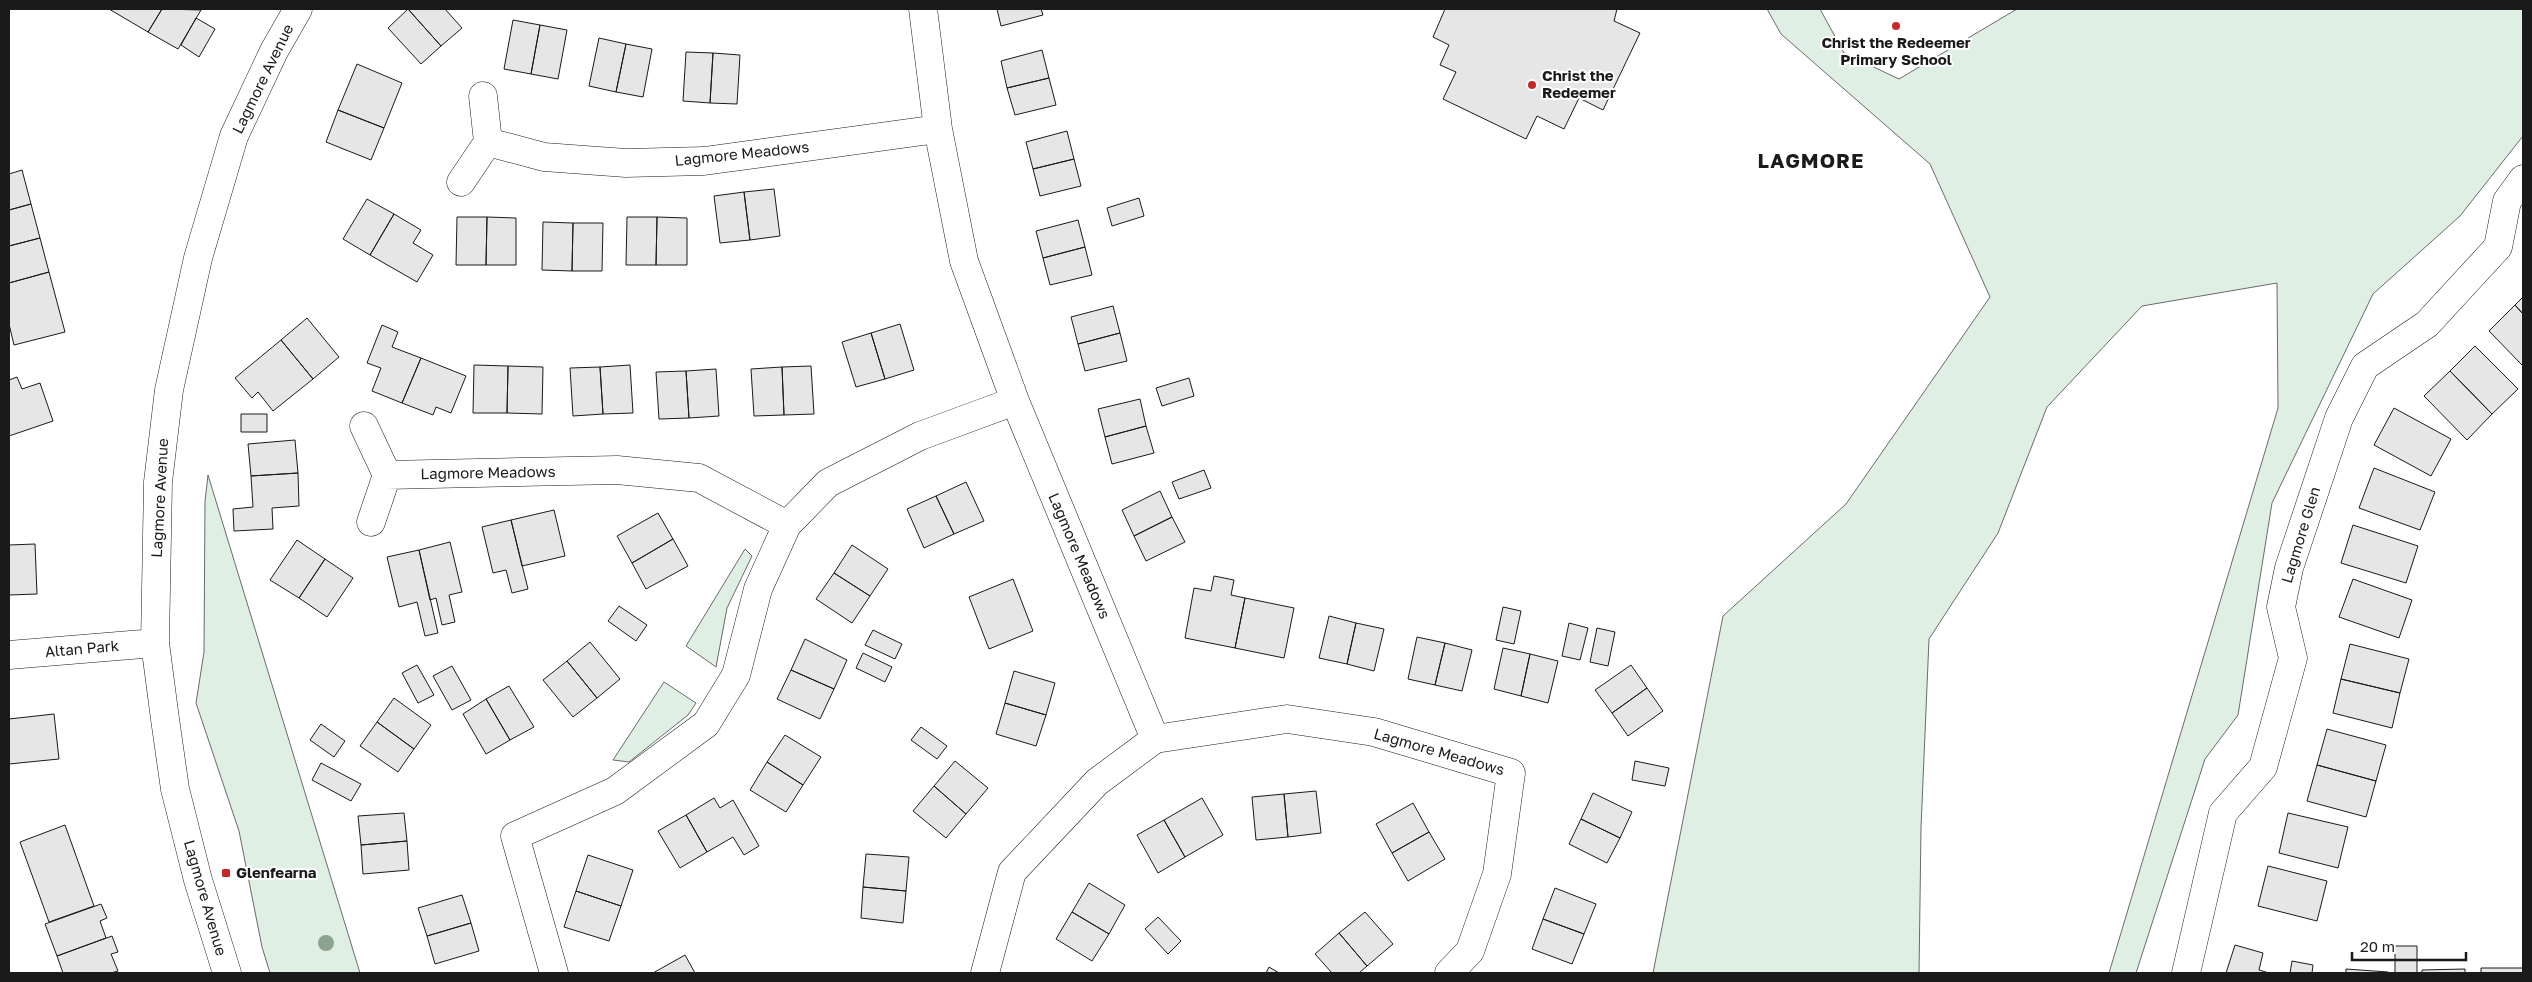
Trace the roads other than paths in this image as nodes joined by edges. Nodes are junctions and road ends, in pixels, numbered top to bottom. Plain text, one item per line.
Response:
1 (298, 9) edge
2 (923, 9) edge
3 (483, 96) dead end
4 (938, 129) junction
5 (488, 142) junction
6 (2523, 180) edge
7 (461, 182) dead end
8 (1015, 401) junction
9 (364, 426) dead end
10 (387, 475) junction
11 (371, 522) dead end
12 (787, 525) junction
13 (155, 643) junction
14 (9, 655) edge
15 (1155, 739) junction
16 (227, 973) edge
17 (554, 973) edge
18 (985, 973) edge
19 (1449, 973) edge
20 (2186, 973) edge

1 - 13 street, Lagmore Avenue
2 - 4 street, Lagmore Meadows
3 - 5 street
4 - 5 street, Lagmore Meadows
4 - 8 street, Lagmore Meadows
5 - 7 street
6 - 20 street, Lagmore Glen
8 - 12 street
8 - 15 street, Lagmore Meadows
9 - 10 street
10 - 11 street
10 - 12 street, Lagmore Meadows
12 - 17 street
13 - 14 street, Altan Park
13 - 16 street, Lagmore Avenue
15 - 18 street, Lagmore Meadows
15 - 19 street, Lagmore Meadows

